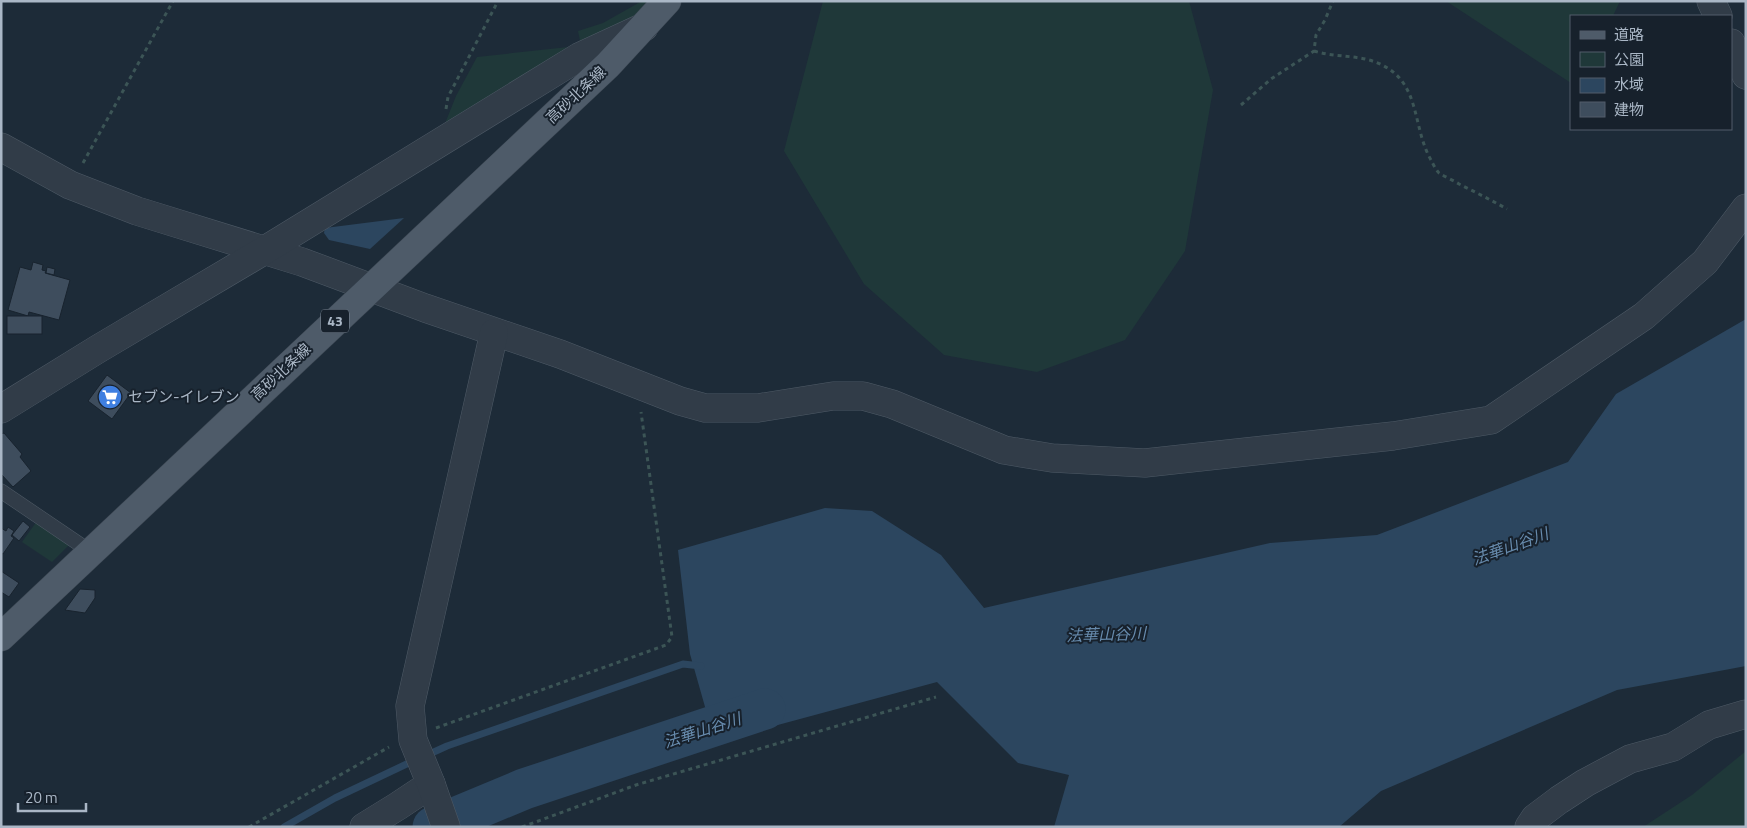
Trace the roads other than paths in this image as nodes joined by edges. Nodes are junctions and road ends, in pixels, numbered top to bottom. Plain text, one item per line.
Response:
1 (666, 1) edge
2 (1711, 1) edge
3 (1718, 15) edge
4 (644, 27) junction
5 (1732, 45) edge
6 (1746, 74) edge
7 (1, 147) edge
8 (1746, 208) edge
9 (265, 250) junction
10 (371, 287) junction
11 (494, 332) junction
12 (1, 409) edge
13 (1, 491) edge
14 (91, 552) junction
15 (1, 637) edge
16 (1746, 714) edge
17 (428, 776) junction
18 (364, 827) edge
19 (446, 827) edge
20 (1529, 827) edge

1 - 4 main road, 高砂北条線 / 43
2 - 3 street
4 - 9 street
4 - 10 main road, 高砂北条線 / 43
5 - 6 street
7 - 9 street
8 - 11 street
9 - 10 street
9 - 12 street
10 - 11 street
10 - 14 main road, 高砂北条線 / 43
11 - 17 street
13 - 14 lane
14 - 15 main road, 高砂北条線 / 43
16 - 20 street
17 - 18 street
17 - 19 street

